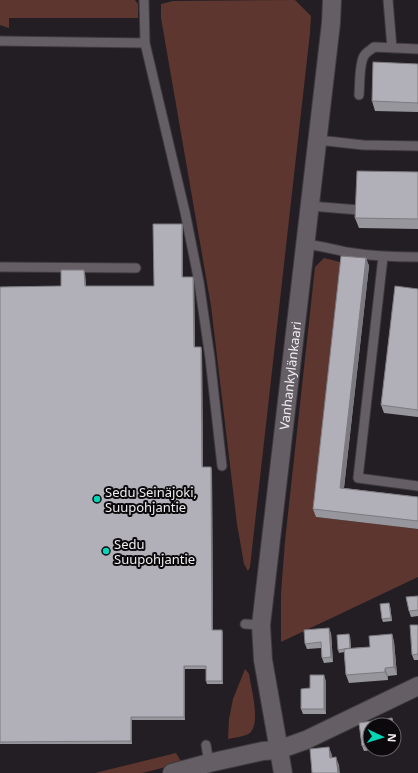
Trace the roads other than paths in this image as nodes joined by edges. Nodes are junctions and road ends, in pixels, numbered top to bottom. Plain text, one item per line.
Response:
1 (144, 0) edge
2 (332, 0) edge
3 (388, 0) edge
4 (0, 41) edge
5 (145, 43) junction
6 (392, 48) junction
7 (418, 49) edge
8 (359, 95) dead end
9 (318, 140) junction
10 (418, 146) edge
11 (310, 206) junction
12 (360, 210) edge
13 (306, 244) junction
14 (383, 257) junction
15 (418, 257) edge
16 (0, 267) edge
17 (136, 268) dead end
18 (222, 466) dead end
19 (418, 486) edge
20 (418, 686) edge
21 (278, 750) junction
22 (172, 773) edge
23 (283, 773) edge

1 - 5 lane
2 - 9 street, Vanhankylänkaari
3 - 6 lane
4 - 5 lane
5 - 18 lane
6 - 7 lane
6 - 8 lane
9 - 10 lane
9 - 11 street, Vanhankylänkaari
11 - 12 lane
11 - 13 street, Vanhankylänkaari
13 - 14 lane
13 - 21 street, Vanhankylänkaari
14 - 15 lane
14 - 19 lane
16 - 17 lane
20 - 21 street
21 - 22 street
21 - 23 street, Vanhankylänkaari

